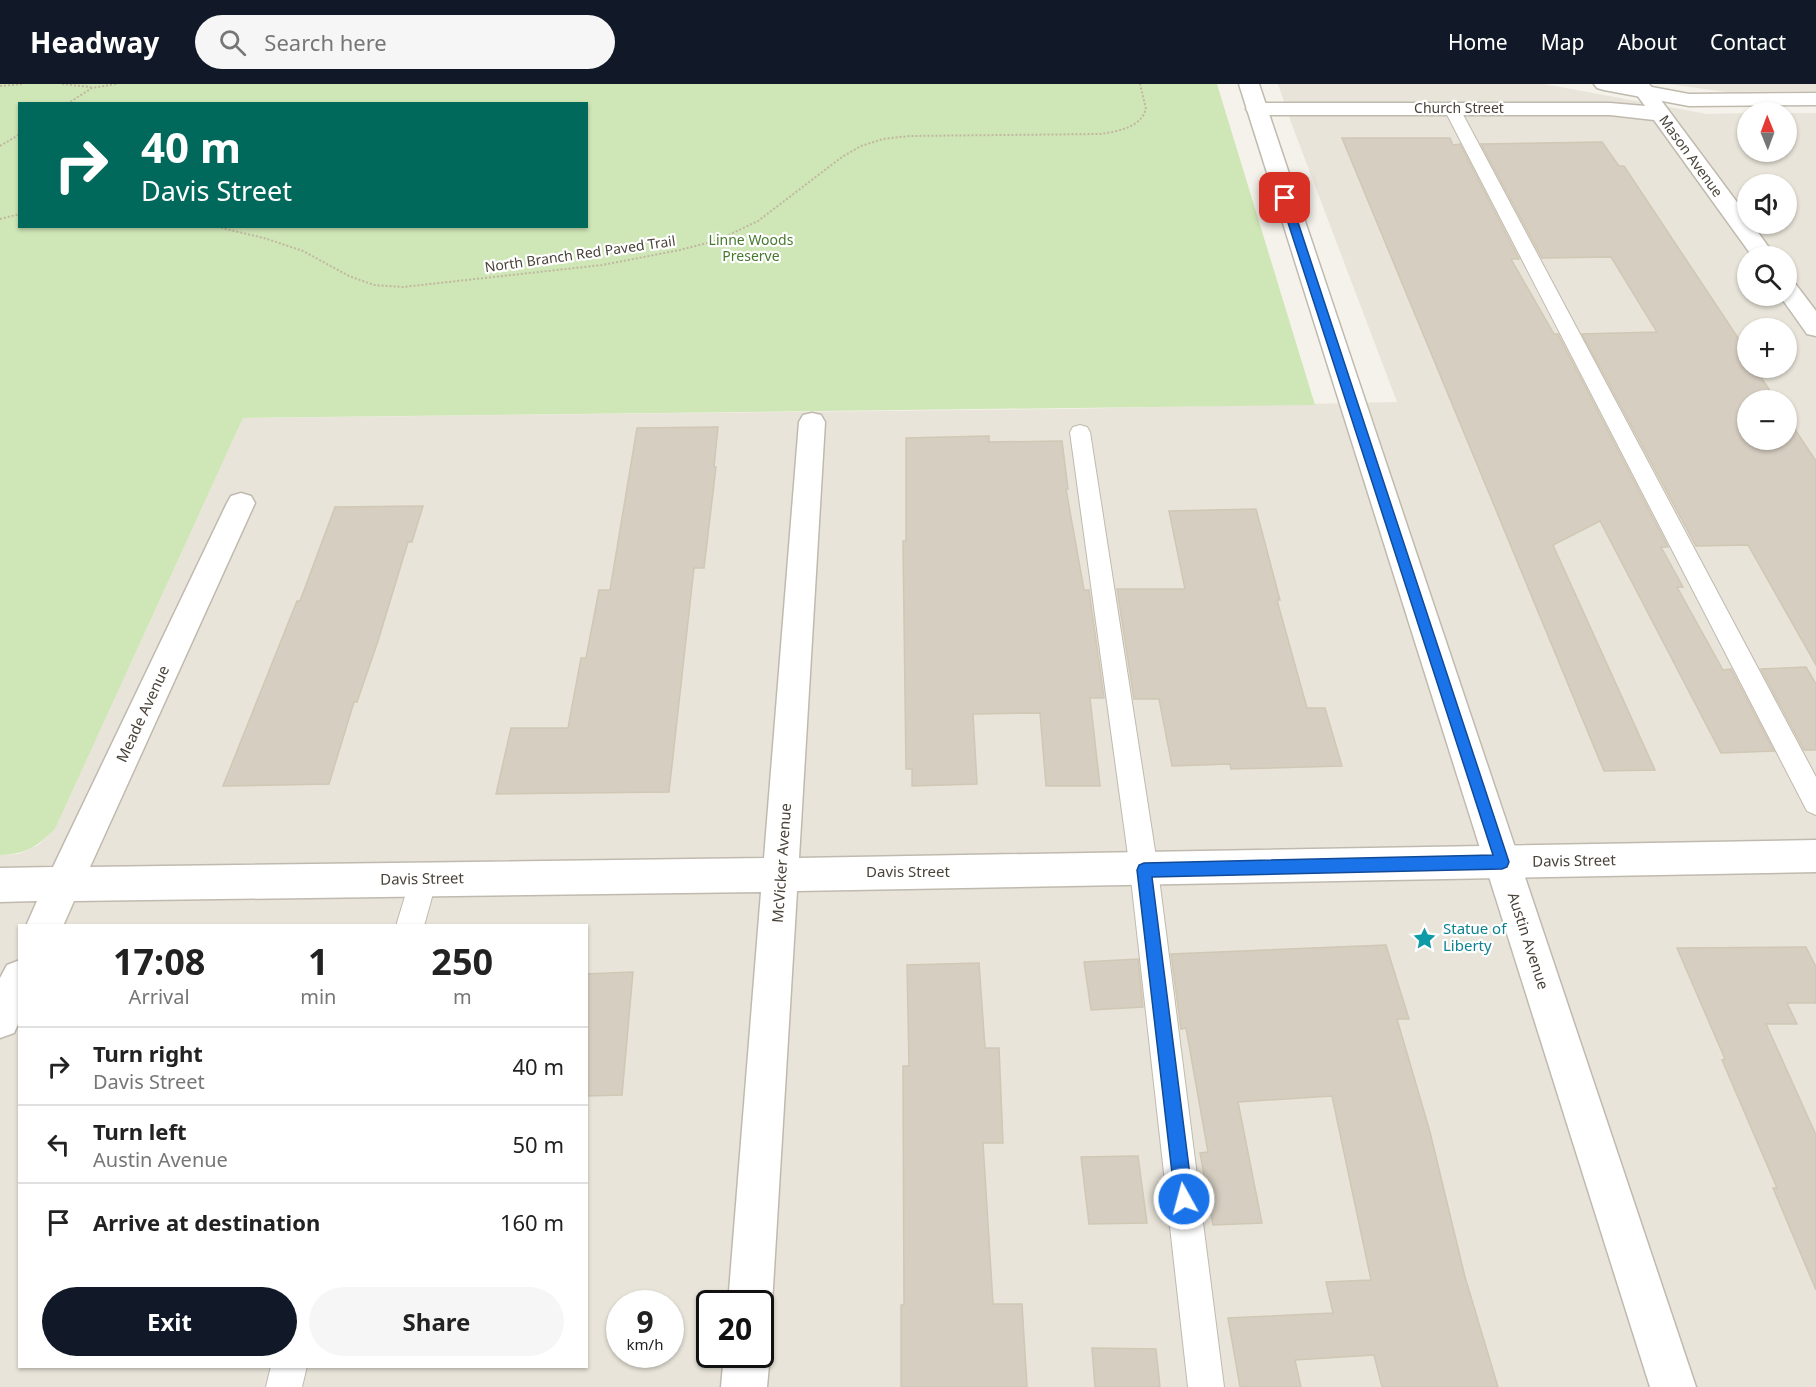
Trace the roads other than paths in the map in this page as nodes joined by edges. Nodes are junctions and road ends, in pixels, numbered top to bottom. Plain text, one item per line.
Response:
1 (1604, 84) edge
2 (1642, 88) edge
3 (1252, 97) edge
4 (1816, 99) edge
5 (1451, 107) junction
6 (1661, 114) junction
7 (1757, 246) edge
8 (1797, 302) edge
9 (1816, 328) edge
10 (812, 422) dead end
11 (1080, 432) dead end
12 (241, 503) dead end
13 (1816, 803) edge
14 (1816, 856) edge
15 (1502, 862) junction
16 (1144, 870) junction
17 (781, 873) junction
18 (423, 879) junction
19 (63, 884) junction
20 (0, 885) edge
21 (45, 924) edge
22 (411, 924) edge
23 (18, 982) edge
24 (0, 1019) edge
25 (751, 1290) edge
26 (289, 1368) edge
27 (746, 1368) edge
28 (284, 1387) edge
29 (744, 1387) edge
30 (1206, 1387) edge
31 (1673, 1387) edge

1 - 2 street
2 - 4 street
2 - 6 street, Mason Avenue
3 - 5 street, Church Street
3 - 15 street, Austin Avenue
5 - 6 street, Church Street
5 - 13 lane
6 - 7 street, Mason Avenue
8 - 9 street
10 - 17 street, McVicker Avenue
11 - 16 lane
12 - 19 street, Meade Avenue
14 - 15 street, Davis Street
15 - 16 street, Davis Street
15 - 31 street, Austin Avenue
16 - 17 street, Davis Street
16 - 30 lane
17 - 18 street, Davis Street
17 - 25 street, McVicker Avenue
18 - 19 street, Davis Street
18 - 22 lane
19 - 20 street, Davis Street
19 - 21 street, Meade Avenue
23 - 24 street
26 - 28 lane
27 - 29 street

